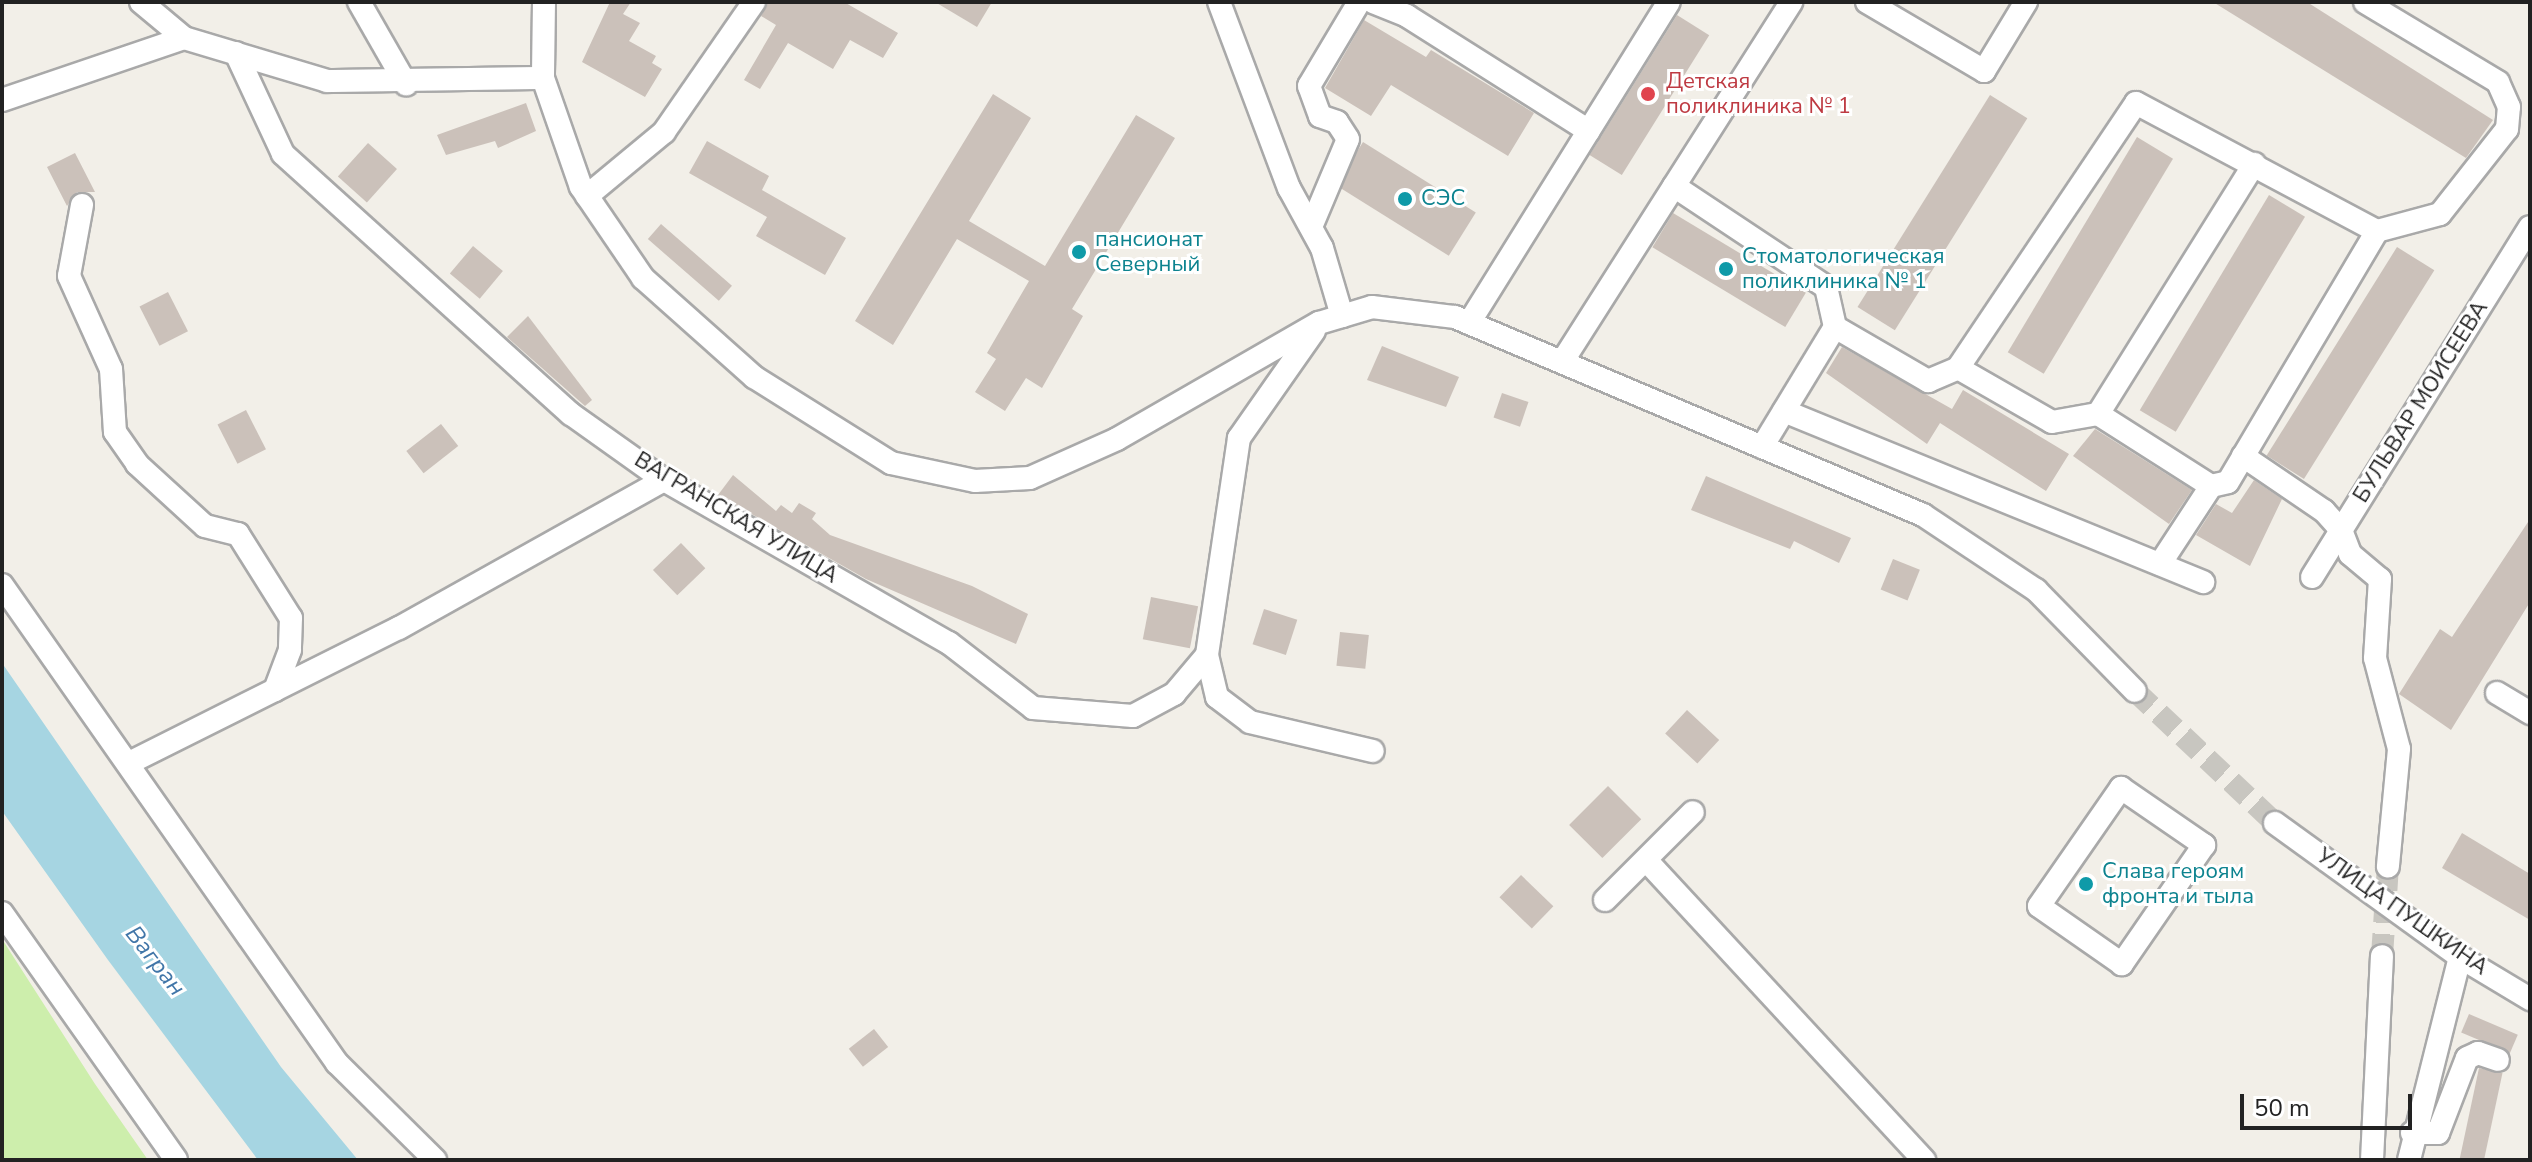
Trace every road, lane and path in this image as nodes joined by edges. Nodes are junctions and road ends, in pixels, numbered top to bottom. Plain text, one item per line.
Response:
1 (141, 2) edge
2 (359, 2) edge
3 (544, 2) edge
4 (754, 2) edge
5 (1219, 2) edge
6 (1359, 2) edge
7 (1373, 2) edge
8 (1669, 2) edge
9 (1791, 2) edge
10 (1867, 2) edge
11 (2026, 2) edge
12 (2365, 2) edge
13 (184, 38) junction
14 (236, 53) junction
15 (543, 78) junction
16 (406, 84) junction
17 (2, 100) edge
18 (1589, 131) junction
19 (2254, 164) junction
20 (1674, 186) junction
21 (587, 196) junction
22 (82, 205) dead end
23 (1311, 227) junction
24 (2530, 227) edge
25 (2377, 231) junction
26 (1342, 316) junction
27 (1319, 323) junction
28 (1469, 323) junction
29 (1835, 327) junction
30 (1562, 362) junction
31 (1958, 368) junction
32 (1784, 411) junction
33 (2098, 414) junction
34 (1762, 447) junction
35 (2243, 456) junction
36 (1937, 479) junction
37 (664, 480) junction
38 (2211, 486) junction
39 (1923, 515) junction
40 (2341, 530) junction
41 (2160, 564) junction
42 (2312, 577) dead end
43 (2203, 582) dead end
44 (2, 585) edge
45 (1207, 655) junction
46 (275, 690) junction
47 (2135, 691) tunnel mouth
48 (2497, 693) dead end
49 (2530, 713) edge
50 (1373, 751) dead end
51 (129, 763) junction
52 (1693, 812) dead end
53 (2275, 823) tunnel mouth
54 (2204, 845) joint
55 (1647, 861) junction
56 (2388, 866) tunnel mouth
57 (1605, 900) dead end
58 (2, 913) edge
59 (2382, 956) tunnel mouth
60 (2460, 957) junction
61 (2530, 999) edge
62 (2498, 1060) dead end
63 (2412, 1133) junction
64 (176, 1160) edge
65 (435, 1160) edge
66 (1924, 1160) edge
67 (2372, 1160) edge
68 (2409, 1160) edge

1 - 13 street
2 - 16 street
3 - 15 street
4 - 21 street
5 - 23 street
6 - 23 street
7 - 18 street
8 - 18 street
9 - 20 street
10 - 11 street
12 - 25 street
13 - 14 street
13 - 17 street
14 - 16 street
14 - 37 street, ВАГРАНСКАЯ УЛИЦА
15 - 16 street
15 - 21 street
18 - 28 street
19 - 25 street
19 - 31 street
19 - 33 street
20 - 29 street
20 - 30 street
21 - 27 street
22 - 46 street
23 - 26 street
24 - 40 street, БУЛЬВАР МОИСЕЕВА
25 - 35 street
26 - 27 street
26 - 28 street
27 - 45 street
28 - 30 street
29 - 31 street
29 - 32 street
30 - 34 street
31 - 33 street
32 - 34 street
32 - 36 street
33 - 38 street
34 - 39 street
35 - 38 street
35 - 40 street
36 - 39 street
36 - 41 street
37 - 45 street, ВАГРАНСКАЯ УЛИЦА
37 - 46 street
38 - 41 street
39 - 47 street
40 - 42 street, БУЛЬВАР МОИСЕЕВА
40 - 56 street
41 - 43 street
44 - 51 street
45 - 50 street
46 - 51 street
48 - 49 street
51 - 65 street
52 - 55 street
53 - 60 street, УЛИЦА ПУШКИНА
54 - 54 street
55 - 57 street
55 - 66 street
58 - 64 street
59 - 67 street
60 - 61 street, УЛИЦА ПУШКИНА
60 - 63 street
62 - 63 street
63 - 68 street

